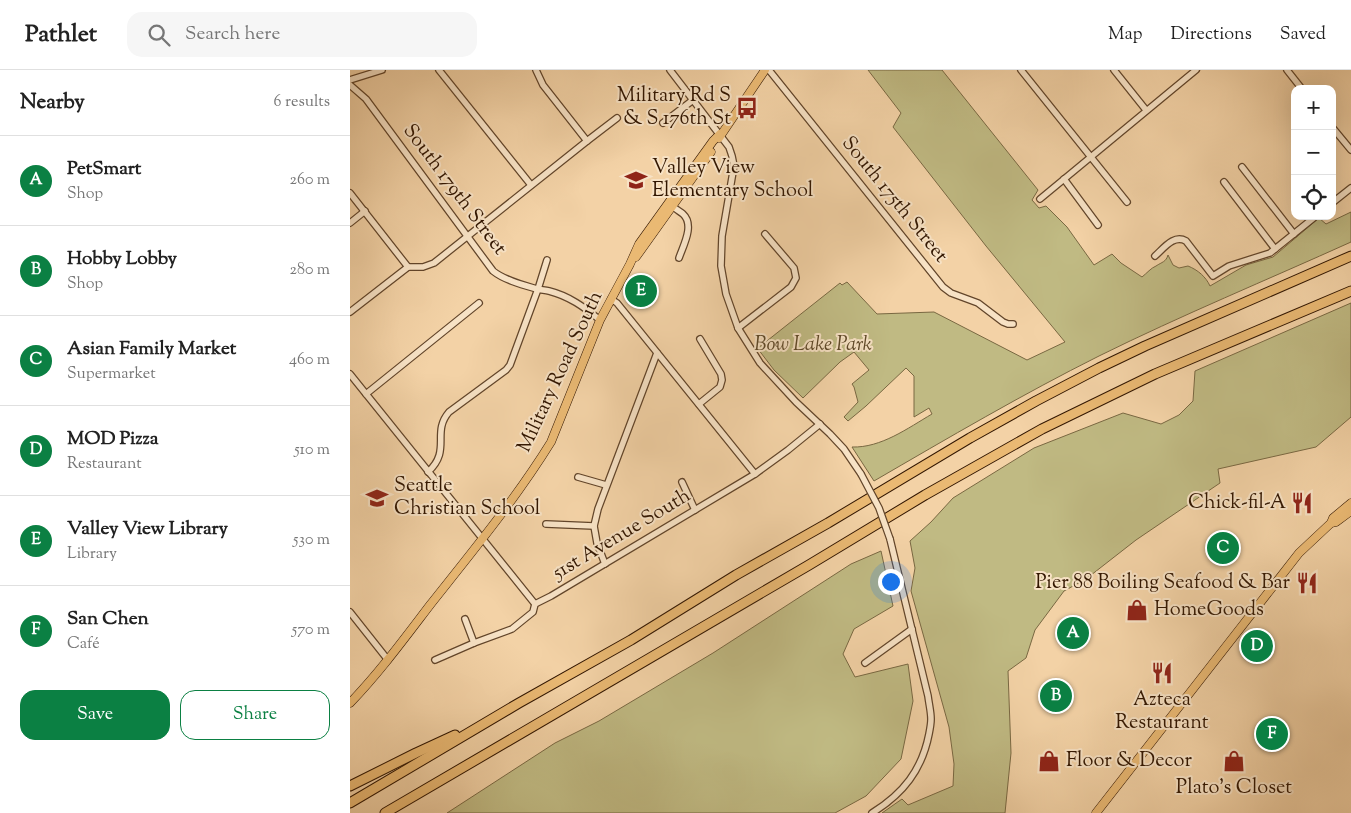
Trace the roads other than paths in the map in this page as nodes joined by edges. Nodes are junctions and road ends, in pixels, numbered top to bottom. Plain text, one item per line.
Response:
1 (382, 70) edge
2 (439, 70) edge
3 (536, 70) edge
4 (670, 70) edge
5 (767, 70) edge
6 (1021, 70) edge
7 (1115, 70) edge
8 (1196, 70) edge
9 (1287, 70) edge
10 (350, 80) edge
11 (350, 85) edge
12 (1299, 85) edge
13 (693, 100) junction
14 (1146, 110) junction
15 (617, 118) dead end
16 (663, 124) dead end
17 (1334, 130) edge
18 (720, 134) junction
19 (587, 141) junction
20 (1351, 150) edge
21 (1090, 157) junction
22 (1242, 167) dead end
23 (1064, 179) junction
24 (1224, 182) dead end
25 (531, 185) junction
26 (1351, 188) edge
27 (350, 193) edge
28 (1040, 199) dead end
29 (1336, 200) edge
30 (1127, 202) dead end
31 (670, 205) junction
32 (365, 211) junction
33 (1311, 220) edge
34 (350, 223) edge
35 (1098, 224) dead end
36 (765, 234) dead end
37 (1294, 234) junction
38 (466, 236) junction
39 (1275, 249) junction
40 (1155, 256) dead end
41 (1351, 256) edge
42 (679, 258) dead end
43 (547, 260) dead end
44 (408, 266) junction
45 (538, 290) junction
46 (1351, 290) edge
47 (611, 299) junction
48 (478, 304) dead end
49 (350, 312) edge
50 (600, 320) junction
51 (1013, 324) dead end
52 (738, 328) junction
53 (700, 339) dead end
54 (657, 353) junction
55 (350, 374) edge
56 (366, 394) junction
57 (699, 404) junction
58 (820, 424) junction
59 (428, 472) junction
60 (755, 474) junction
61 (578, 477) dead end
62 (682, 482) dead end
63 (606, 486) junction
64 (1351, 503) edge
65 (695, 510) junction
66 (1351, 511) edge
67 (1331, 523) junction
68 (546, 524) dead end
69 (594, 526) junction
70 (483, 540) junction
71 (605, 564) junction
72 (535, 604) junction
73 (351, 615) edge
74 (465, 619) dead end
75 (912, 629) junction
76 (474, 643) junction
77 (388, 660) junction
78 (435, 660) dead end
79 (865, 663) dead end
80 (350, 703) edge
81 (494, 718) junction
82 (350, 786) edge
83 (350, 802) edge
84 (385, 813) edge
85 (872, 813) edge
86 (1096, 813) edge

1 - 10 street
2 - 25 street
3 - 19 street
4 - 13 street
5 - 18 main road, Military Road South
5 - 51 street, South 175th Street
6 - 21 street
7 - 14 street
8 - 14 street
9 - 12 street
11 - 38 street, South 179th Street
13 - 16 street
13 - 18 street
14 - 21 street
15 - 19 street
17 - 20 street
18 - 31 main road, Military Road South
18 - 52 street
19 - 25 street
21 - 23 street
21 - 30 street
22 - 37 street
23 - 28 street
23 - 35 street
24 - 39 street
25 - 38 street
26 - 29 street
27 - 32 street
31 - 42 street
31 - 47 main road, Military Road South
32 - 34 street
32 - 44 street
33 - 37 street
36 - 52 street
37 - 39 street
38 - 44 street
38 - 45 street, South 179th Street
39 - 40 street
41 - 81 highway
43 - 45 street
44 - 49 street
45 - 50 street, South 179th Street
45 - 59 street
46 - 84 highway
47 - 50 main road, Military Road South
47 - 54 street
48 - 56 street
50 - 70 main road, Military Road South
52 - 58 street
53 - 57 street
54 - 57 street
54 - 63 street
55 - 56 street
56 - 59 street
57 - 60 street
58 - 60 street, 51st Avenue South
58 - 75 street, bridge
59 - 70 street
60 - 65 street, 51st Avenue South
61 - 63 street
62 - 65 street
63 - 69 street
64 - 67 main road
65 - 71 street, 51st Avenue South
66 - 67 main road
67 - 86 main road
68 - 69 street
69 - 71 street
70 - 72 street
70 - 77 main road, Military Road South
71 - 72 street, 51st Avenue South
72 - 76 street, 51st Avenue South
73 - 77 street
74 - 76 street
75 - 79 street
75 - 85 street
76 - 78 street, 51st Avenue South
77 - 80 main road, Military Road South
81 - 82 highway
81 - 83 highway

